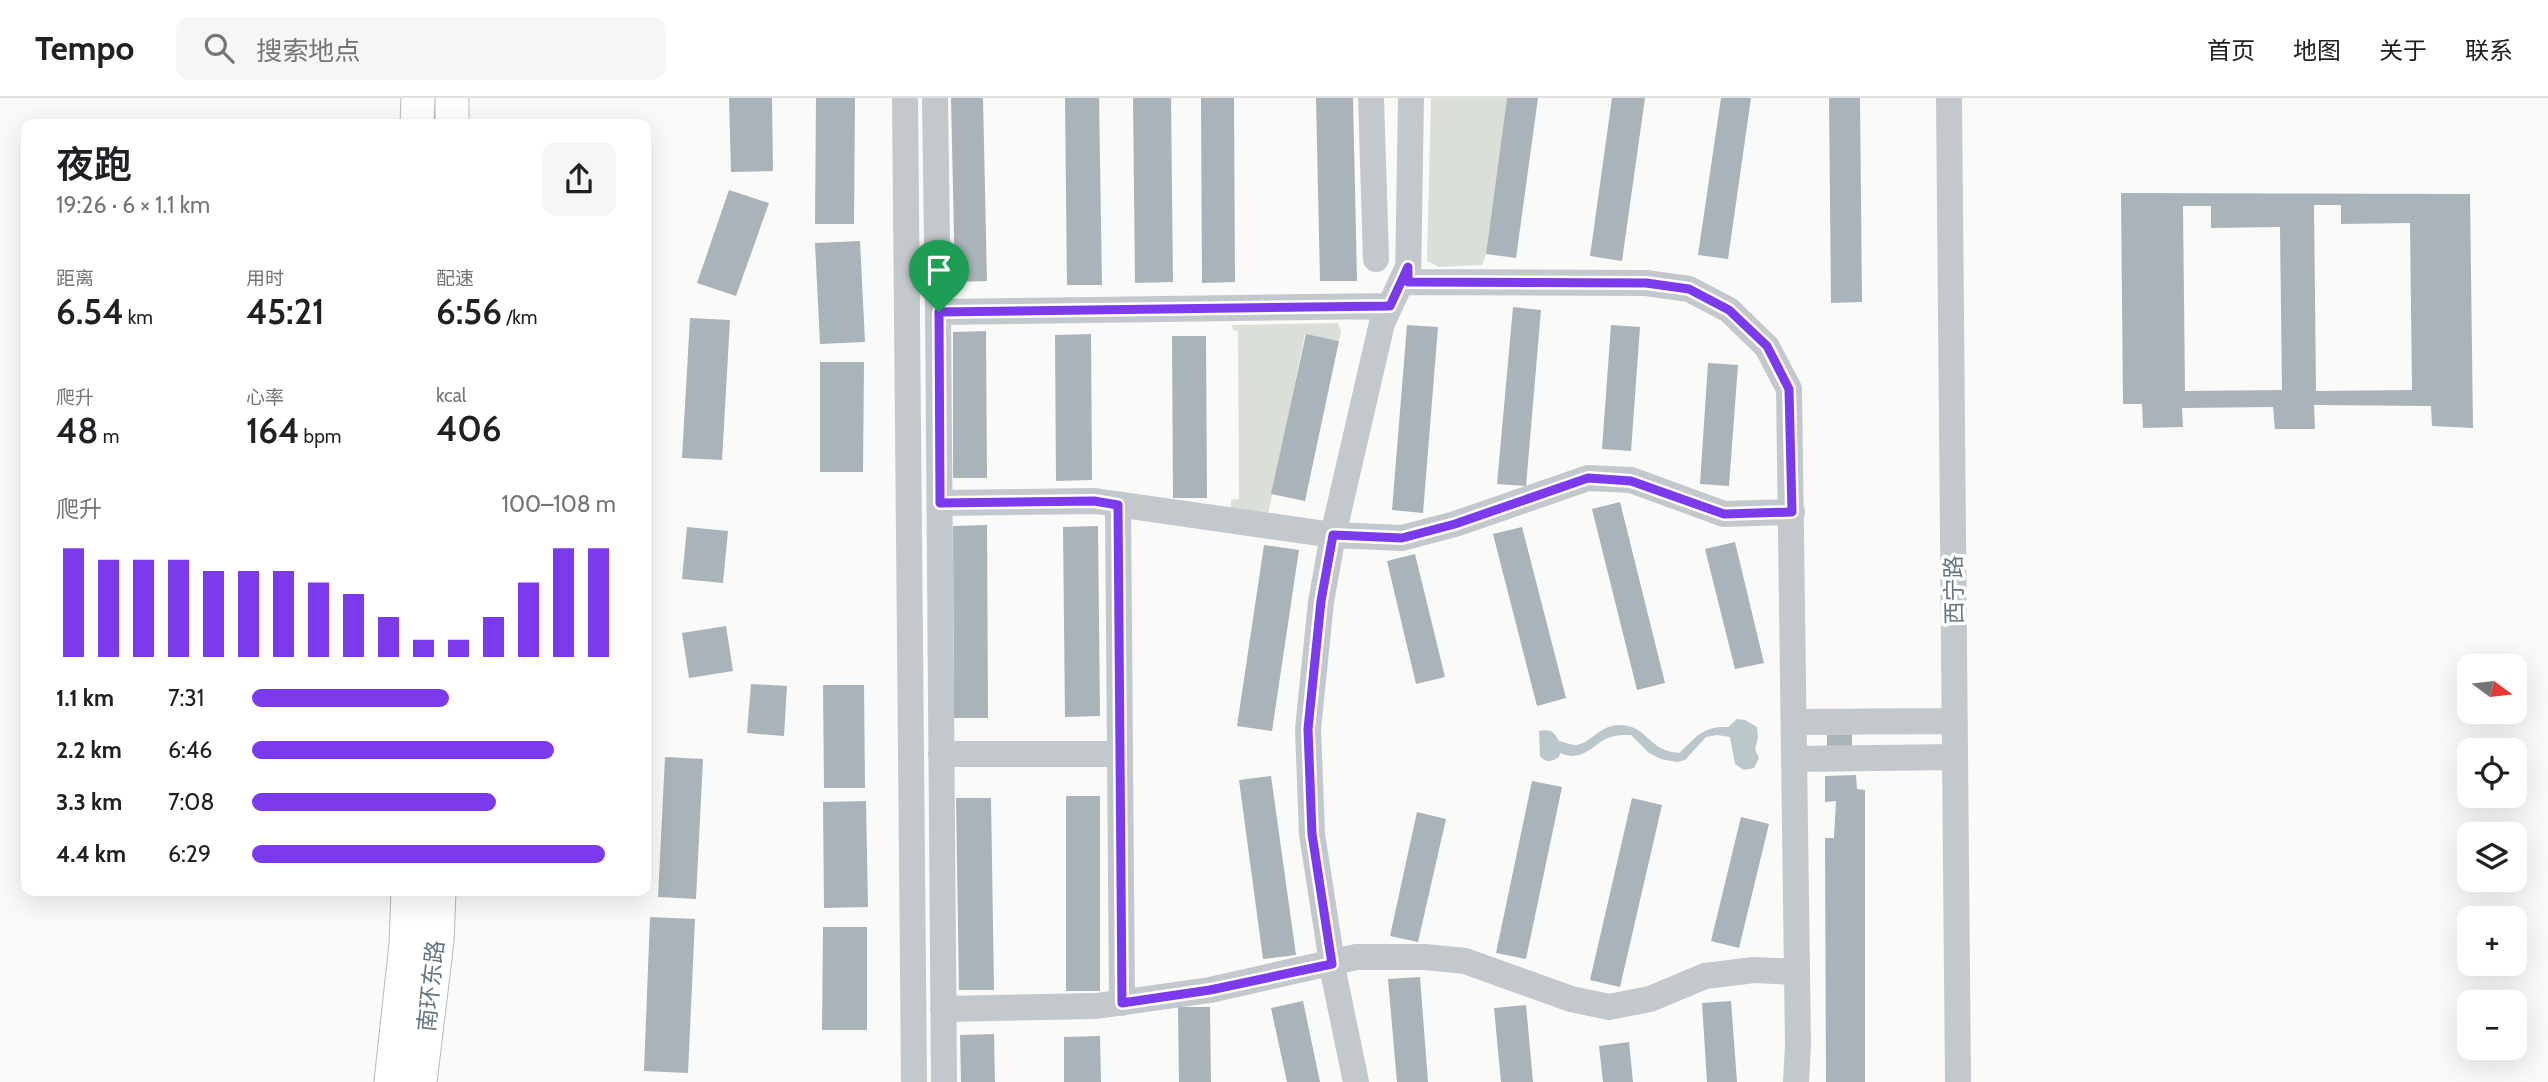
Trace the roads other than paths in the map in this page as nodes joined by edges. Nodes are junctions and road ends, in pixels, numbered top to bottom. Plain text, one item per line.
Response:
1 (418, 98) edge
2 (452, 98) edge
3 (905, 98) edge
4 (935, 98) edge
5 (1371, 98) edge
6 (1411, 98) edge
7 (1949, 98) edge
8 (417, 119) edge
9 (452, 119) edge
10 (1376, 259) dead end
11 (1408, 267) junction
12 (1390, 306) junction
13 (939, 312) junction
14 (940, 503) junction
15 (1118, 505) junction
16 (1792, 512) junction
17 (1333, 535) junction
18 (1955, 721) junction
19 (1794, 722) junction
20 (941, 754) junction
21 (1120, 754) junction
22 (1955, 757) junction
23 (1795, 759) junction
24 (408, 896) edge
25 (439, 896) edge
26 (1332, 964) junction
27 (1797, 972) junction
28 (1122, 1003) junction
29 (943, 1009) junction
30 (391, 1082) edge
31 (421, 1082) edge
32 (914, 1082) edge
33 (943, 1082) edge
34 (1356, 1082) edge
35 (1796, 1082) edge
36 (1958, 1082) edge

1 - 8 main road
2 - 9 main road
3 - 32 street
4 - 13 street
5 - 10 street
6 - 11 street
7 - 18 street, 西宁路
11 - 12 street
11 - 16 street
12 - 13 street
12 - 17 street
13 - 14 street
14 - 15 street
14 - 20 street
15 - 17 street
15 - 21 street
16 - 17 street
16 - 19 street
17 - 26 street
18 - 19 street
18 - 22 street, 西宁路
19 - 23 street
20 - 21 street
20 - 29 street
21 - 28 street
22 - 23 street
22 - 36 street, 西宁路
23 - 27 street
24 - 30 main road, 南环东路
25 - 31 main road, 南环东路
26 - 27 street
26 - 28 street
26 - 34 street
27 - 35 street
28 - 29 street
29 - 33 street

